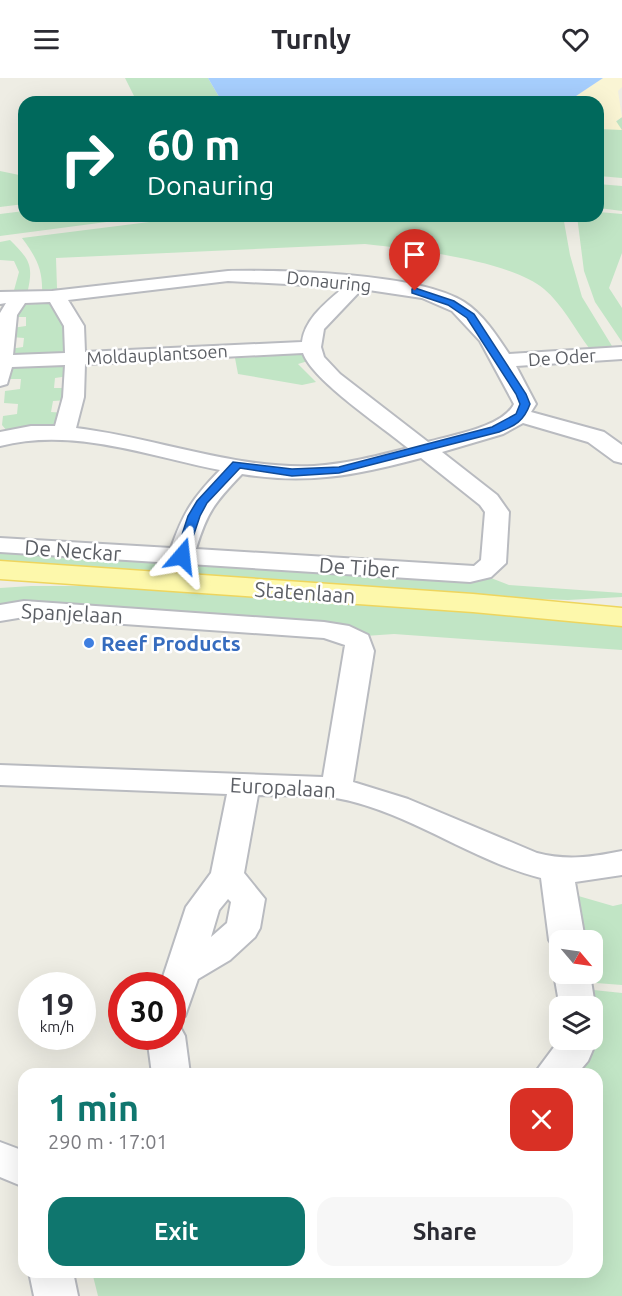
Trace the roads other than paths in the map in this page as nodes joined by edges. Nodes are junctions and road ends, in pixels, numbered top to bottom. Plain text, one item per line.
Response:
1 (358, 283) junction
2 (57, 296) junction
3 (9, 298) edge
4 (311, 347) junction
5 (622, 353) edge
6 (75, 358) junction
7 (501, 362) junction
8 (1, 369) edge
9 (521, 416) junction
10 (63, 432) junction
11 (1, 436) edge
12 (425, 448) junction
13 (622, 456) edge
14 (237, 465) junction
15 (0, 545) edge
16 (182, 556) junction
17 (0, 570) edge
18 (137, 580) junction
19 (0, 583) edge
20 (472, 603) junction
21 (622, 604) edge
22 (0, 613) edge
23 (622, 617) edge
24 (0, 775) edge
25 (244, 784) junction
26 (337, 788) junction
27 (622, 863) edge
28 (557, 870) junction
29 (566, 930) edge
30 (182, 972) edge
31 (168, 1050) edge
32 (575, 1050) edge
33 (170, 1068) edge
34 (558, 1068) edge
35 (0, 1159) edge
36 (18, 1166) edge
37 (52, 1278) edge
38 (56, 1296) edge

1 - 2 street, Donauring
1 - 4 street
1 - 7 street, Donauring
2 - 3 street, Donauring
2 - 6 street
3 - 8 street
4 - 6 street, Moldauplantsoen
4 - 12 street
5 - 7 street, De Oder
6 - 8 street, Moldauplantsoen
6 - 10 street
7 - 9 street, Donauring
9 - 12 street
9 - 13 street
10 - 11 street
10 - 14 street
12 - 14 street
12 - 16 street, De Tiber
14 - 16 street
15 - 16 street, De Neckar
17 - 18 main road, Statenlaan
18 - 19 main road, Statenlaan
18 - 20 main road, Statenlaan
20 - 21 main road, Statenlaan
20 - 23 main road, Statenlaan
22 - 26 street, Spanjelaan
24 - 25 street, Europalaan
25 - 26 street, Europalaan
25 - 30 street
26 - 28 street, Europalaan
27 - 28 street, Europalaan
28 - 29 street
31 - 33 street
32 - 34 street
35 - 36 street
37 - 38 street

